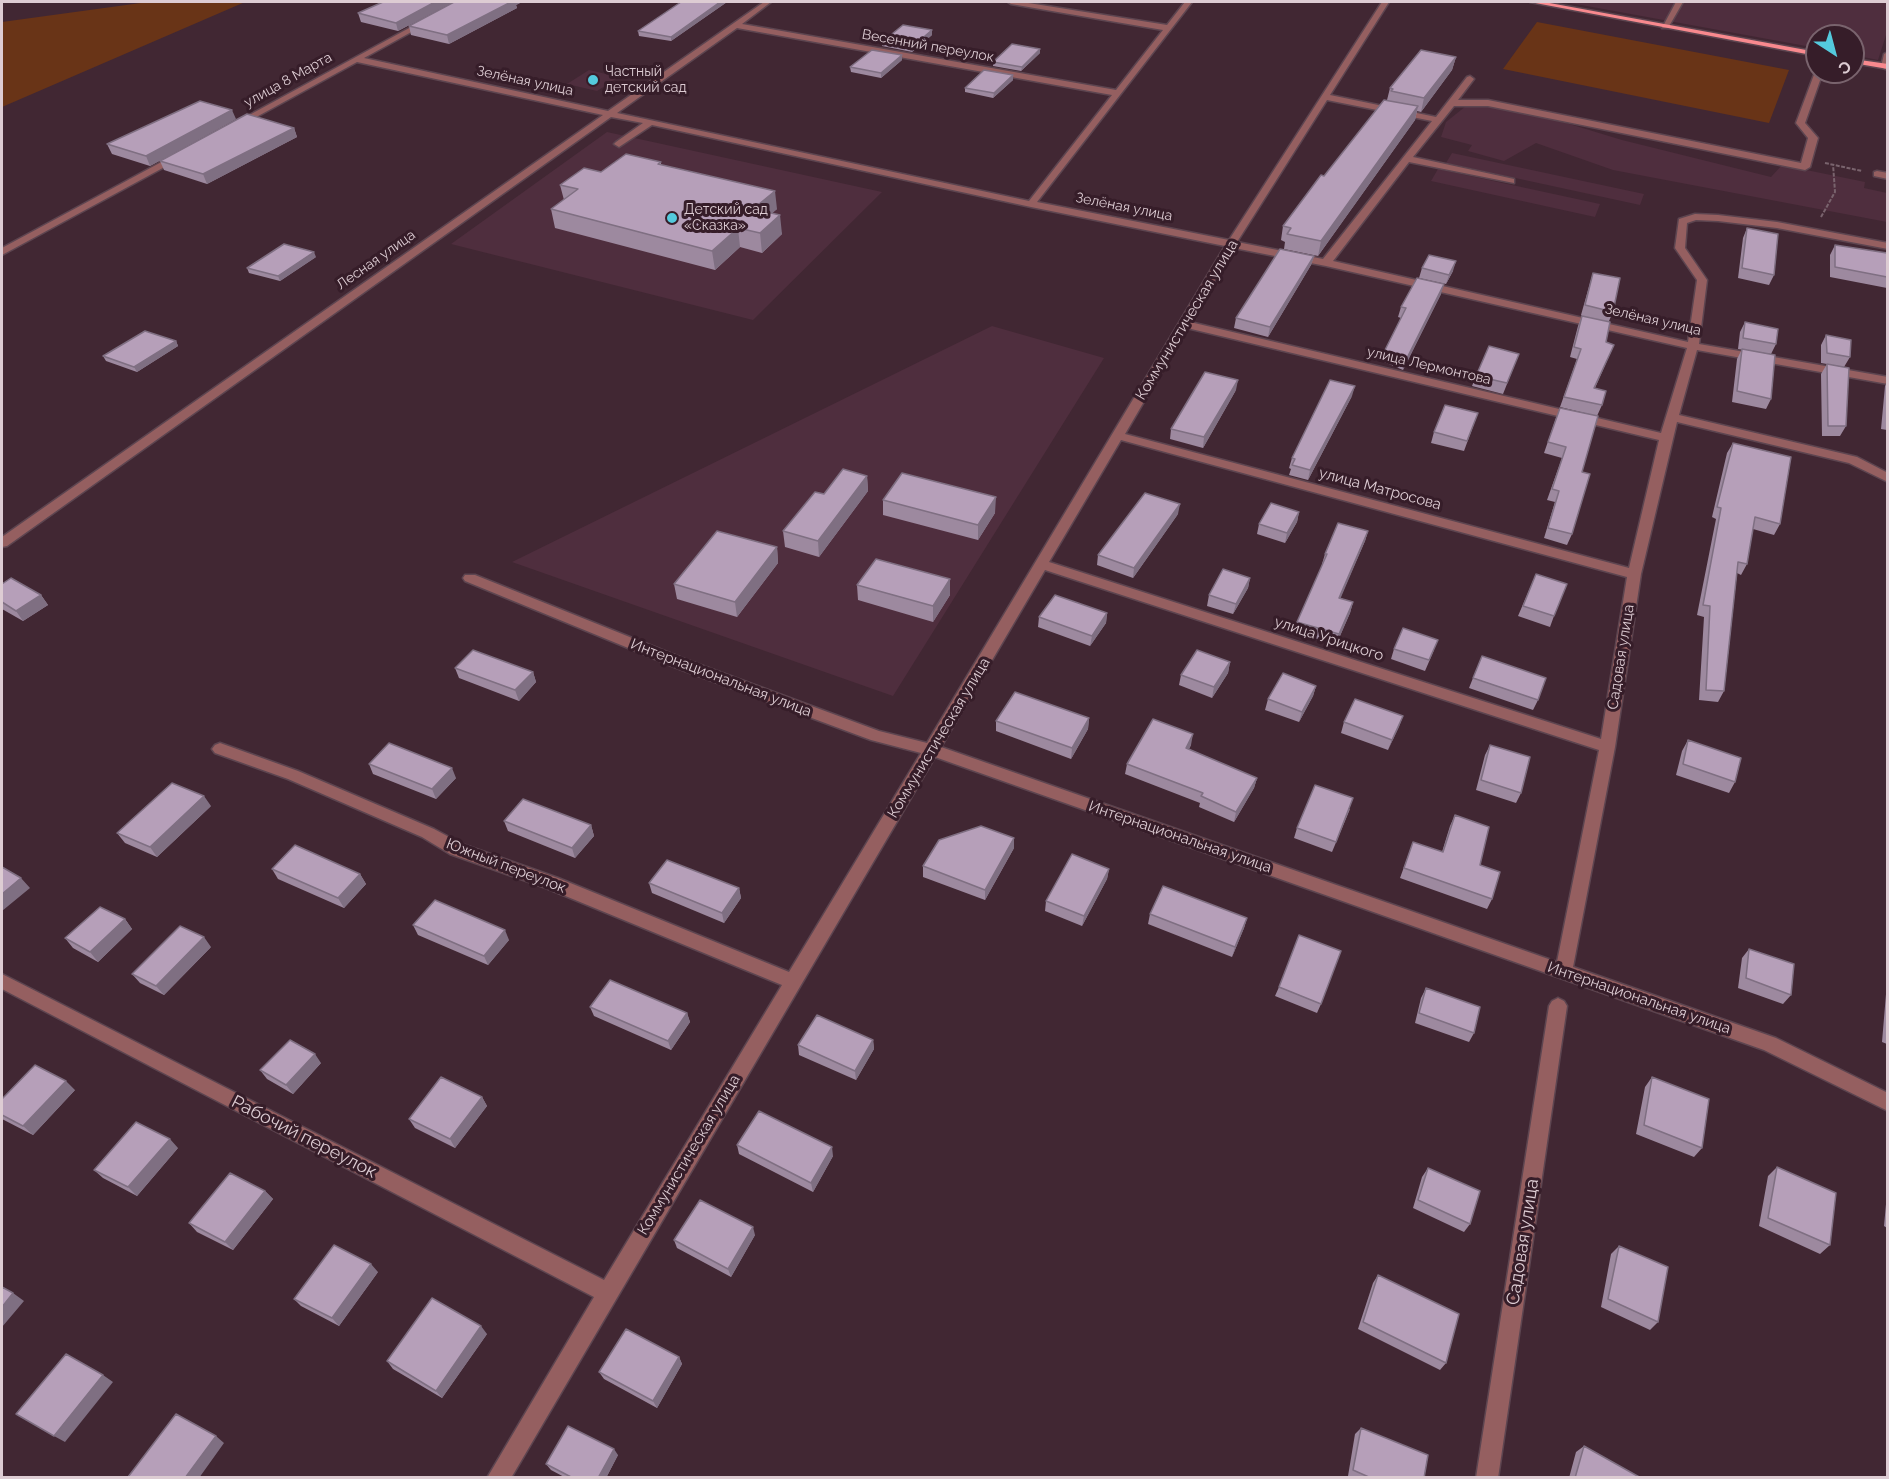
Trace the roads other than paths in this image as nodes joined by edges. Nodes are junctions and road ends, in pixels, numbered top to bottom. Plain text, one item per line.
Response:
1 (462, 2) edge
2 (768, 2) edge
3 (1011, 2) edge
4 (1189, 2) edge
5 (1385, 2) edge
6 (1534, 2) edge
7 (1679, 2) edge
8 (734, 25) junction
9 (1665, 26) junction
10 (1168, 28) junction
11 (1805, 52) edge
12 (1887, 54) edge
13 (355, 60) junction
14 (1865, 63) edge
15 (1886, 67) edge
16 (1470, 79) dead end
17 (1815, 84) edge
18 (1117, 93) junction
19 (1325, 97) junction
20 (1452, 103) junction
21 (608, 114) junction
22 (1438, 120) junction
23 (649, 123) junction
24 (230, 128) edge
25 (619, 144) dead end
26 (189, 150) edge
27 (1407, 159) junction
28 (1877, 174) road end
29 (1887, 176) edge
30 (1511, 181) dead end
31 (1030, 204) junction
32 (1232, 243) junction
33 (1887, 246) edge
34 (2, 252) edge
35 (1326, 262) junction
36 (1184, 324) junction
37 (1693, 346) junction
38 (1887, 381) edge
39 (1672, 417) junction
40 (1118, 435) junction
41 (1666, 438) junction
42 (1887, 478) edge
43 (2, 543) edge
44 (1042, 564) junction
45 (1634, 574) junction
46 (470, 579) dead end
47 (1607, 747) junction
48 (220, 749) dead end
49 (933, 750) junction
50 (1564, 971) junction
51 (2, 981) edge
52 (792, 981) junction
53 (1558, 1006) dead end
54 (1887, 1103) edge
55 (607, 1293) junction
56 (498, 1478) edge
57 (1487, 1478) edge

1 - 13 street, улица 8 Марта
2 - 8 street, Лесная улица
3 - 10 street
4 - 10 street
5 - 19 street, Коммунистическая улица
6 - 9 main road
7 - 9 street
8 - 18 street, Весенний переулок
8 - 21 street, Лесная улица
9 - 11 main road
10 - 18 street
12 - 15 street
13 - 21 street, Зелёная улица
13 - 24 street, улица 8 Марта
14 - 15 main road
16 - 20 street
17 - 20 street
18 - 31 street
19 - 22 street
19 - 32 street, Коммунистическая улица
20 - 22 street
21 - 23 street, Зелёная улица
21 - 43 street, Лесная улица
22 - 27 street
23 - 25 street
23 - 31 street, Зелёная улица
26 - 34 street
27 - 30 street
27 - 35 street
28 - 29 street
31 - 32 street, Зелёная улица
32 - 35 street, Зелёная улица
32 - 36 street, Коммунистическая улица
33 - 37 street, Садовая улица
35 - 37 street, Зелёная улица
36 - 40 street, Коммунистическая улица
36 - 41 street, улица Лермонтова
37 - 38 street, Зелёная улица
37 - 39 street, Садовая улица
39 - 41 street, Садовая улица
39 - 42 street
40 - 44 street, Коммунистическая улица
40 - 45 street, улица Матросова
41 - 45 street, Садовая улица
44 - 47 street, улица Урицкого
44 - 49 street, Коммунистическая улица
45 - 47 street, Садовая улица
46 - 49 street, Интернациональная улица
47 - 50 street, Садовая улица
48 - 52 street, Южный переулок
49 - 50 street, Интернациональная улица
49 - 52 street, Коммунистическая улица
50 - 54 street, Интернациональная улица
51 - 55 street, Рабочий переулок
52 - 55 street, Коммунистическая улица
53 - 57 street, Садовая улица
55 - 56 street, Коммунистическая улица

